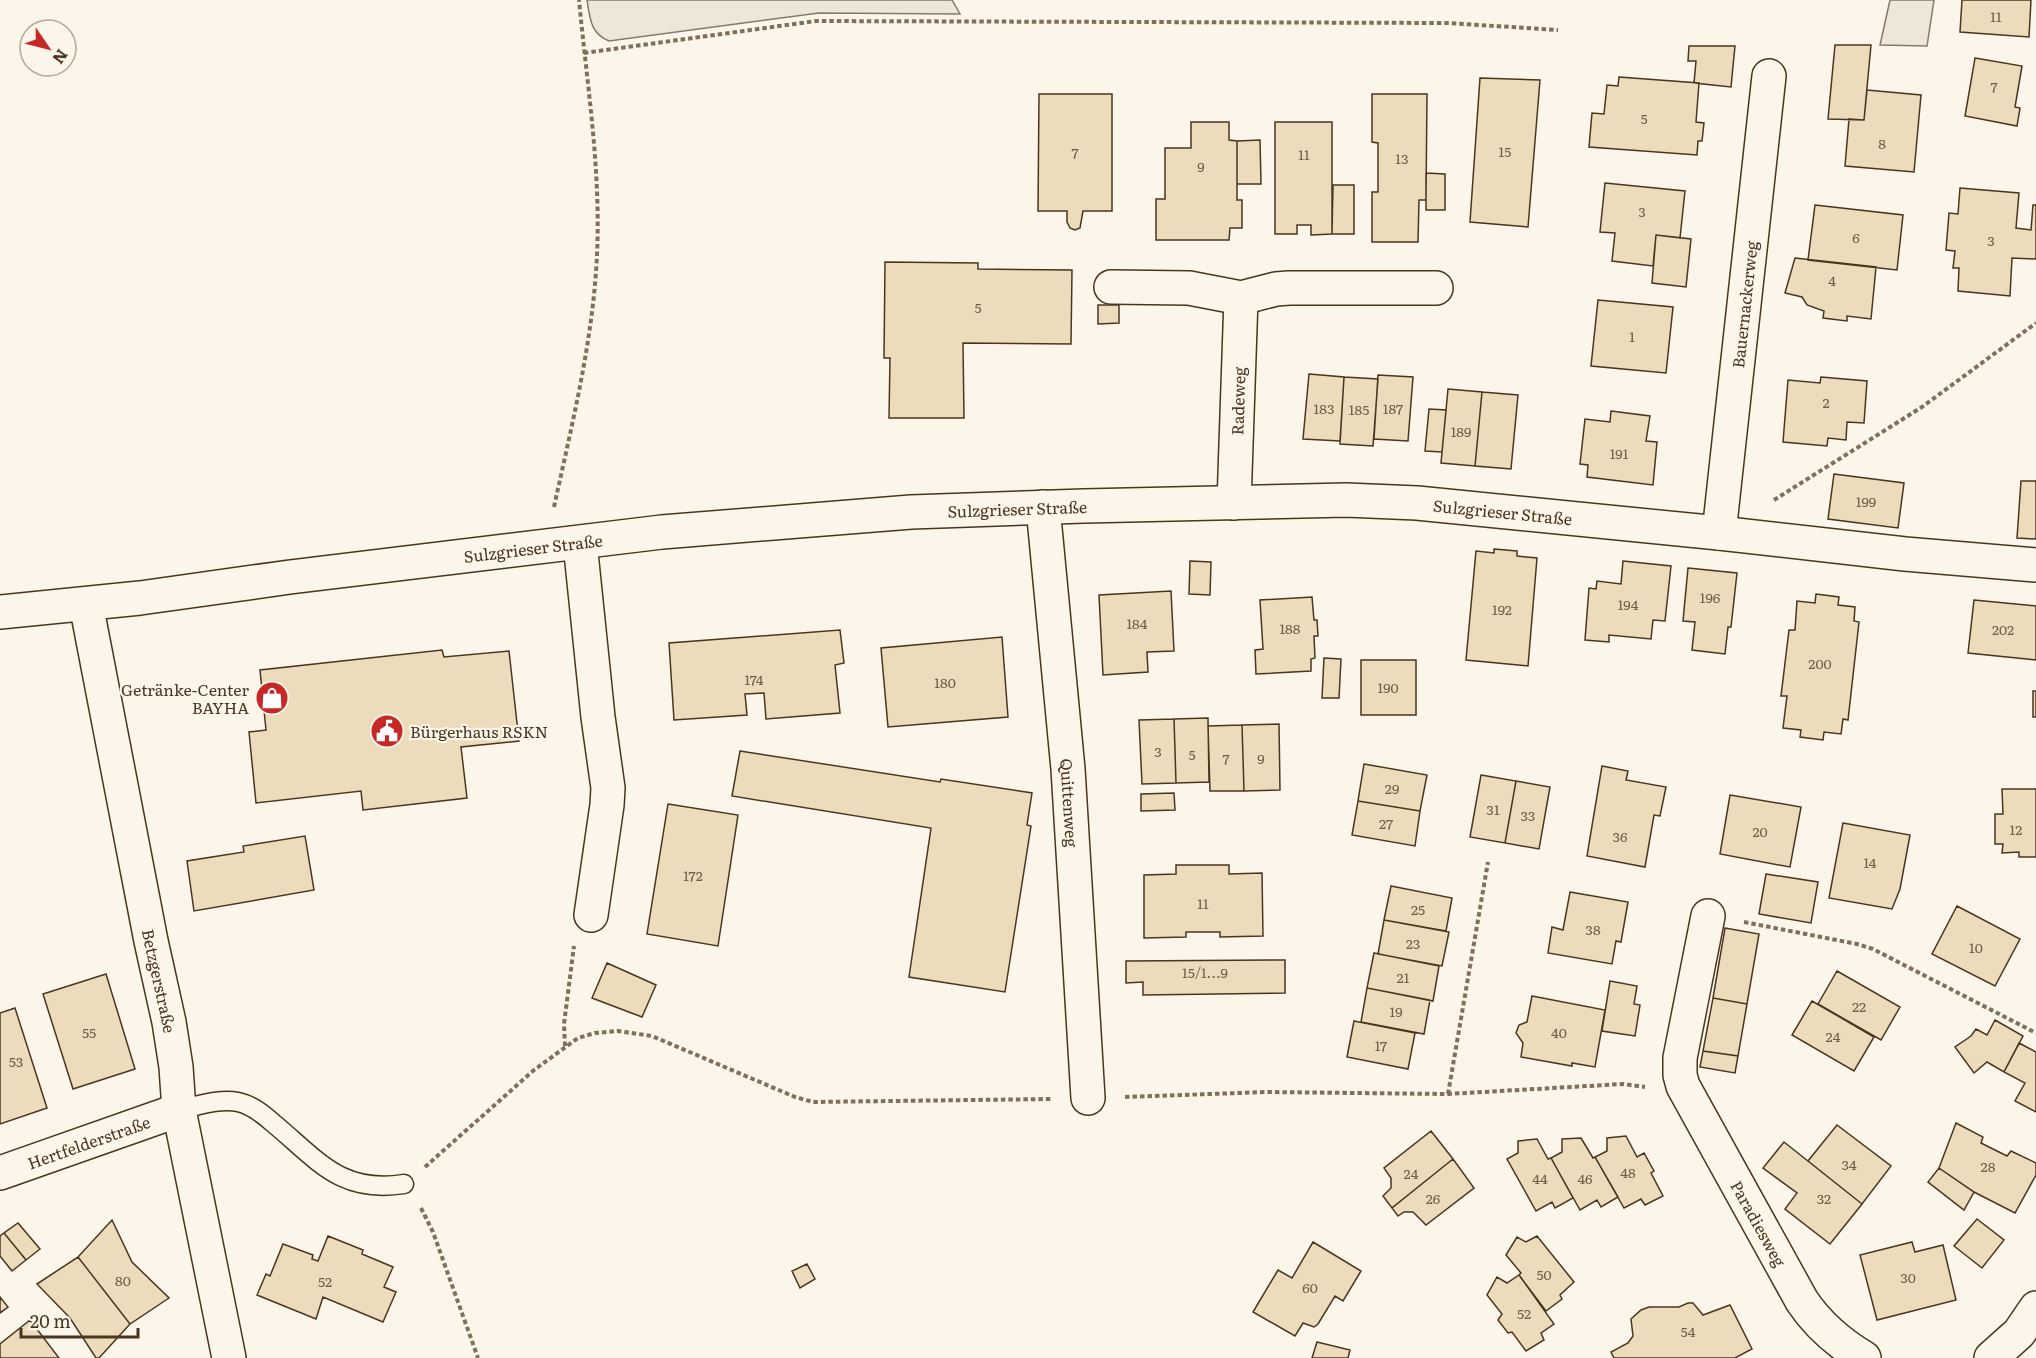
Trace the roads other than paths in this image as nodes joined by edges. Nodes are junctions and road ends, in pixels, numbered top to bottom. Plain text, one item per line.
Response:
1 (1769, 76) dead end
2 (1110, 287) dead end
3 (1436, 288) dead end
4 (1241, 298) junction
5 (1234, 503) junction
6 (1043, 507) junction
7 (1719, 533) junction
8 (580, 543) junction
9 (2036, 565) edge
10 (86, 604) junction
11 (0, 612) edge
12 (591, 915) road end
13 (1708, 916) road end
14 (1088, 1098) road end
15 (179, 1110) junction
16 (0, 1173) edge
17 (404, 1184) road end
18 (2036, 1308) edge
19 (1841, 1353) edge
20 (229, 1358) edge
21 (1991, 1358) edge

1 - 7 street, Bauernackerweg
2 - 4 street
3 - 4 street
4 - 5 street, Radeweg
5 - 6 street, Sulzgrieser Straße
5 - 7 street, Sulzgrieser Straße
6 - 8 street, Sulzgrieser Straße
6 - 14 street, Quittenweg
7 - 9 street, Sulzgrieser Straße
8 - 10 street, Sulzgrieser Straße
8 - 12 street
10 - 11 street, Sulzgrieser Straße
10 - 15 street, Betzgerstraße
13 - 19 street, Paradiesweg
15 - 16 street, Hertfelderstraße
15 - 17 lane
15 - 20 street, Betzgerstraße
18 - 21 street

